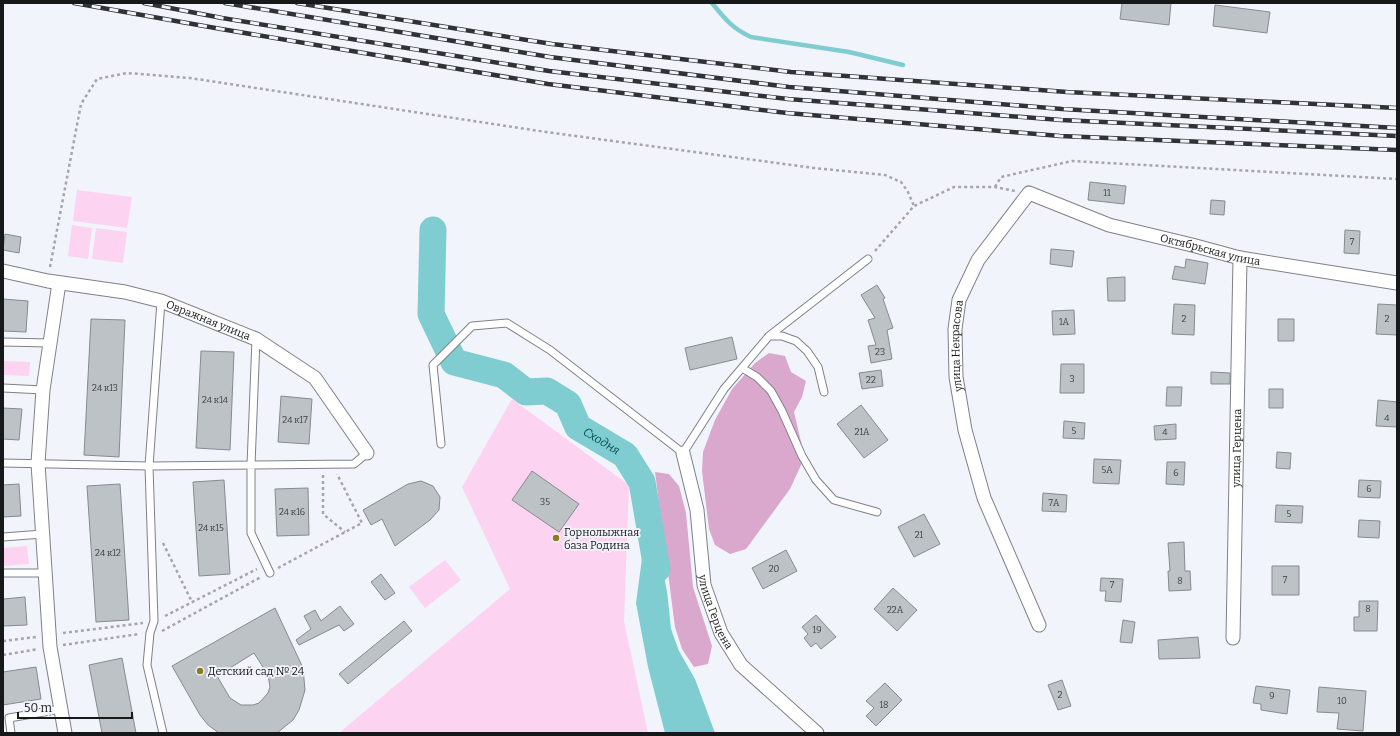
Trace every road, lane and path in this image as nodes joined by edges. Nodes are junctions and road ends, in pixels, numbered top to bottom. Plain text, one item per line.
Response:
1 (1397, 179) edge
2 (1029, 193) joint
3 (914, 206) junction
4 (1240, 258) junction
5 (868, 259) joint
6 (3, 271) edge
7 (53, 282) junction
8 (1397, 283) edge
9 (161, 301) junction
10 (769, 336) junction
11 (256, 340) junction
12 (3, 342) edge
13 (49, 343) junction
14 (742, 368) junction
15 (3, 388) edge
16 (43, 390) junction
17 (824, 392) dead end
18 (441, 444) dead end
19 (367, 453) joint
20 (683, 453) junction
21 (3, 463) edge
22 (38, 463) junction
23 (322, 464) junction
24 (252, 465) junction
25 (332, 465) junction
26 (149, 466) junction
27 (877, 512) dead end
28 (345, 532) junction
29 (43, 534) junction
30 (3, 537) edge
31 (161, 538) dead end
32 (266, 565) junction
33 (270, 572) junction
34 (3, 573) edge
35 (46, 573) junction
36 (192, 602) junction
37 (154, 621) junction
38 (1039, 625) dead end
39 (150, 633) junction
40 (1233, 638) dead end
41 (3, 641) edge
42 (50, 641) junction
43 (3, 655) edge
44 (60, 709) junction
45 (11, 733) edge
46 (65, 733) edge
47 (163, 733) edge
48 (817, 733) edge

1 - 3 path
2 - 4 street, Октябрьская улица
2 - 38 street, улица Некрасова
3 - 5 path
3 - 7 path
4 - 8 street, Октябрьская улица
4 - 40 street, улица Герцена
5 - 10 lane
6 - 7 street, Овражная улица
7 - 9 street, Овражная улица
7 - 13 street
9 - 11 street, Овражная улица
9 - 26 lane
10 - 14 lane
10 - 17 lane
11 - 19 street, Овражная улица
11 - 24 lane
12 - 13 lane
13 - 16 street
14 - 20 lane
14 - 27 lane
15 - 16 lane
16 - 22 street
18 - 20 lane
19 - 25 lane
20 - 48 street, улица Герцена
21 - 22 lane
22 - 26 lane
22 - 29 street
23 - 24 lane
23 - 25 lane
23 - 28 path
24 - 26 lane
24 - 32 lane
25 - 28 path
26 - 37 lane
28 - 33 path
29 - 30 lane
29 - 35 street
31 - 36 path
32 - 33 lane
32 - 36 path
33 - 39 path
34 - 35 lane
35 - 42 street
36 - 37 path
37 - 39 lane
37 - 42 path
39 - 42 path
39 - 47 lane
41 - 42 path
42 - 43 path
42 - 44 street
44 - 45 lane
44 - 46 street

